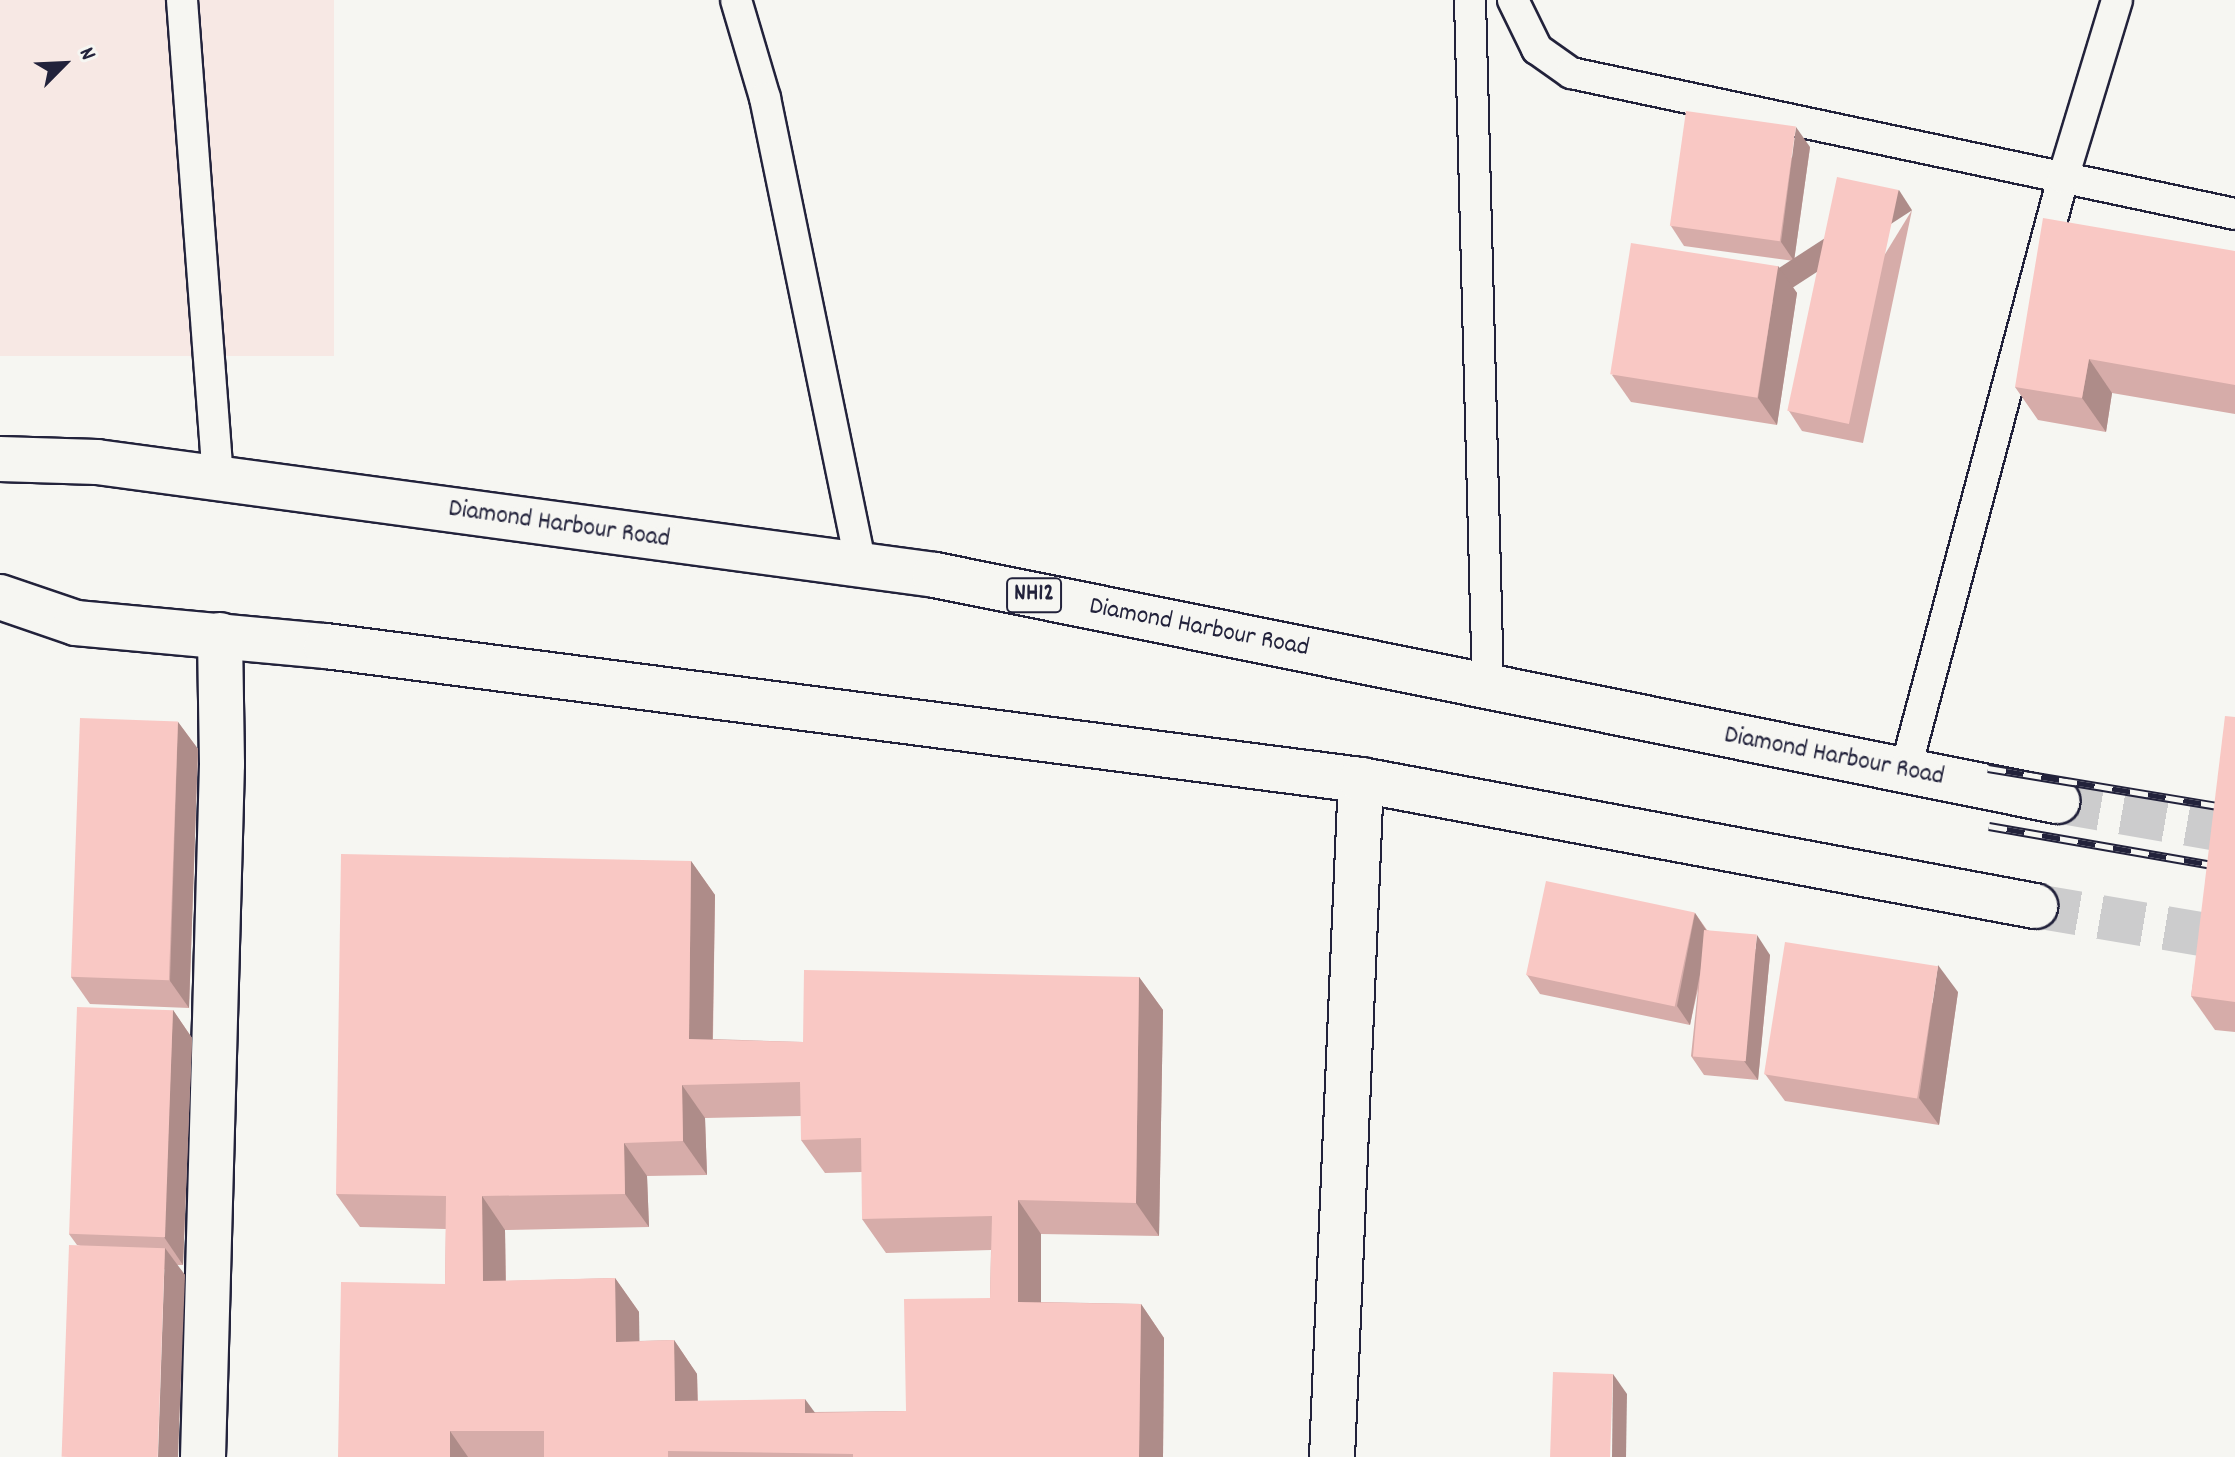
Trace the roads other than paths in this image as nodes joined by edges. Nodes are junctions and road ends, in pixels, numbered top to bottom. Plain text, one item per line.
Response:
1 (182, 0) edge
2 (736, 0) edge
3 (1470, 0) edge
4 (1513, 0) edge
5 (2117, 0) edge
6 (2063, 178) junction
7 (2235, 214) edge
8 (0, 459) edge
9 (218, 479) junction
10 (861, 566) junction
11 (0, 597) edge
12 (220, 635) junction
13 (1488, 686) junction
14 (1905, 771) junction
15 (1361, 780) junction
16 (2057, 801) tunnel mouth
17 (2035, 906) tunnel mouth
18 (203, 1457) edge
19 (1332, 1457) edge

1 - 9 lane
2 - 10 lane
3 - 13 lane
4 - 6 lane
5 - 6 lane
6 - 7 lane
6 - 14 lane
8 - 9 main road, Diamond Harbour Road / NH12
9 - 10 main road, Diamond Harbour Road / NH12
10 - 13 main road, Diamond Harbour Road / NH12
11 - 12 main road
12 - 15 main road
12 - 18 main road
13 - 14 main road, Diamond Harbour Road / NH12
14 - 16 main road, Diamond Harbour Road / NH12
15 - 17 main road
15 - 19 main road

